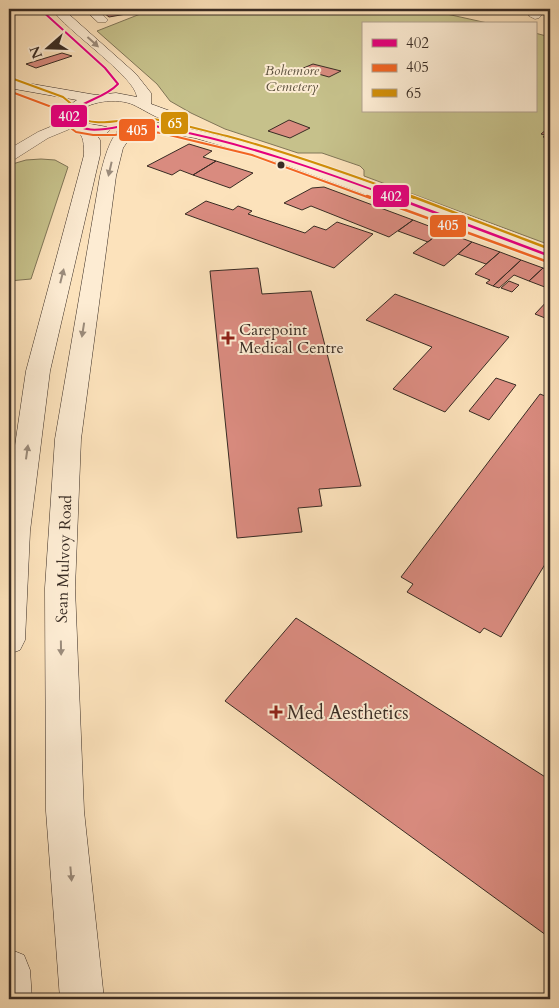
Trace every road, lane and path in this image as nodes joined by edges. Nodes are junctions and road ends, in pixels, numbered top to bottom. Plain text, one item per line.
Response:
1 (40, 9) edge
2 (57, 9) edge
3 (90, 9) edge
4 (102, 20) dead end
5 (9, 84) edge
6 (101, 99) junction
7 (139, 116) junction
8 (76, 121) junction
9 (9, 156) edge
10 (550, 256) edge
11 (9, 640) edge
12 (9, 970) edge
13 (10, 999) edge
14 (82, 999) edge

1 - 6 main road
2 -> 7 main road
3 - 4 main road
5 - 6 main road
5 - 8 main road
6 - 7 main road
6 - 8 main road
7 - 8 main road
7 - 10 main road
7 -> 14 main road, Sean Mulvoy Road
8 - 9 main road
11 -> 8 main road
12 - 13 main road

